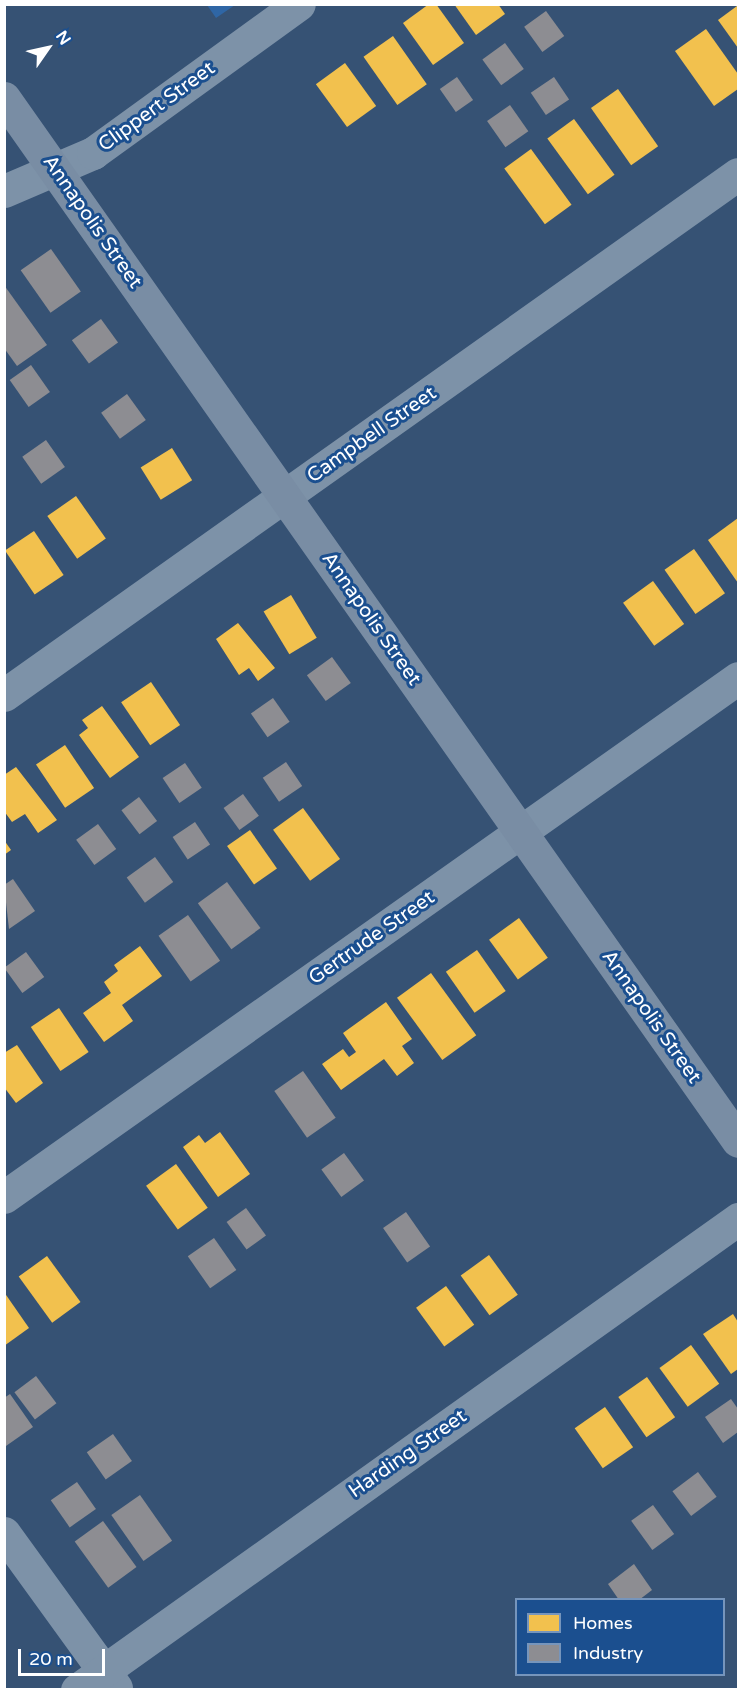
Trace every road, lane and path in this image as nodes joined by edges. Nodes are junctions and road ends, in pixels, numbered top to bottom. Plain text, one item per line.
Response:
1 (299, 4) edge
2 (4, 98) edge
3 (54, 169) junction
4 (738, 174) edge
5 (4, 191) edge
6 (284, 497) junction
7 (738, 678) edge
8 (4, 695) edge
9 (521, 832) junction
10 (738, 1141) edge
11 (4, 1197) edge
12 (738, 1219) edge
13 (4, 1533) edge
14 (110, 1680) edge
15 (77, 1689) edge

1 - 3 street, Clippert Street
2 - 3 street, Annapolis Street
3 - 5 street, Clippert Street
3 - 6 street, Annapolis Street
4 - 6 street, Campbell Street
6 - 8 street, Campbell Street
6 - 9 street, Annapolis Street
7 - 9 street, Gertrude Street
9 - 10 street, Annapolis Street
9 - 11 street, Gertrude Street
12 - 14 street, Harding Street
13 - 14 street
14 - 15 street, Harding Street

